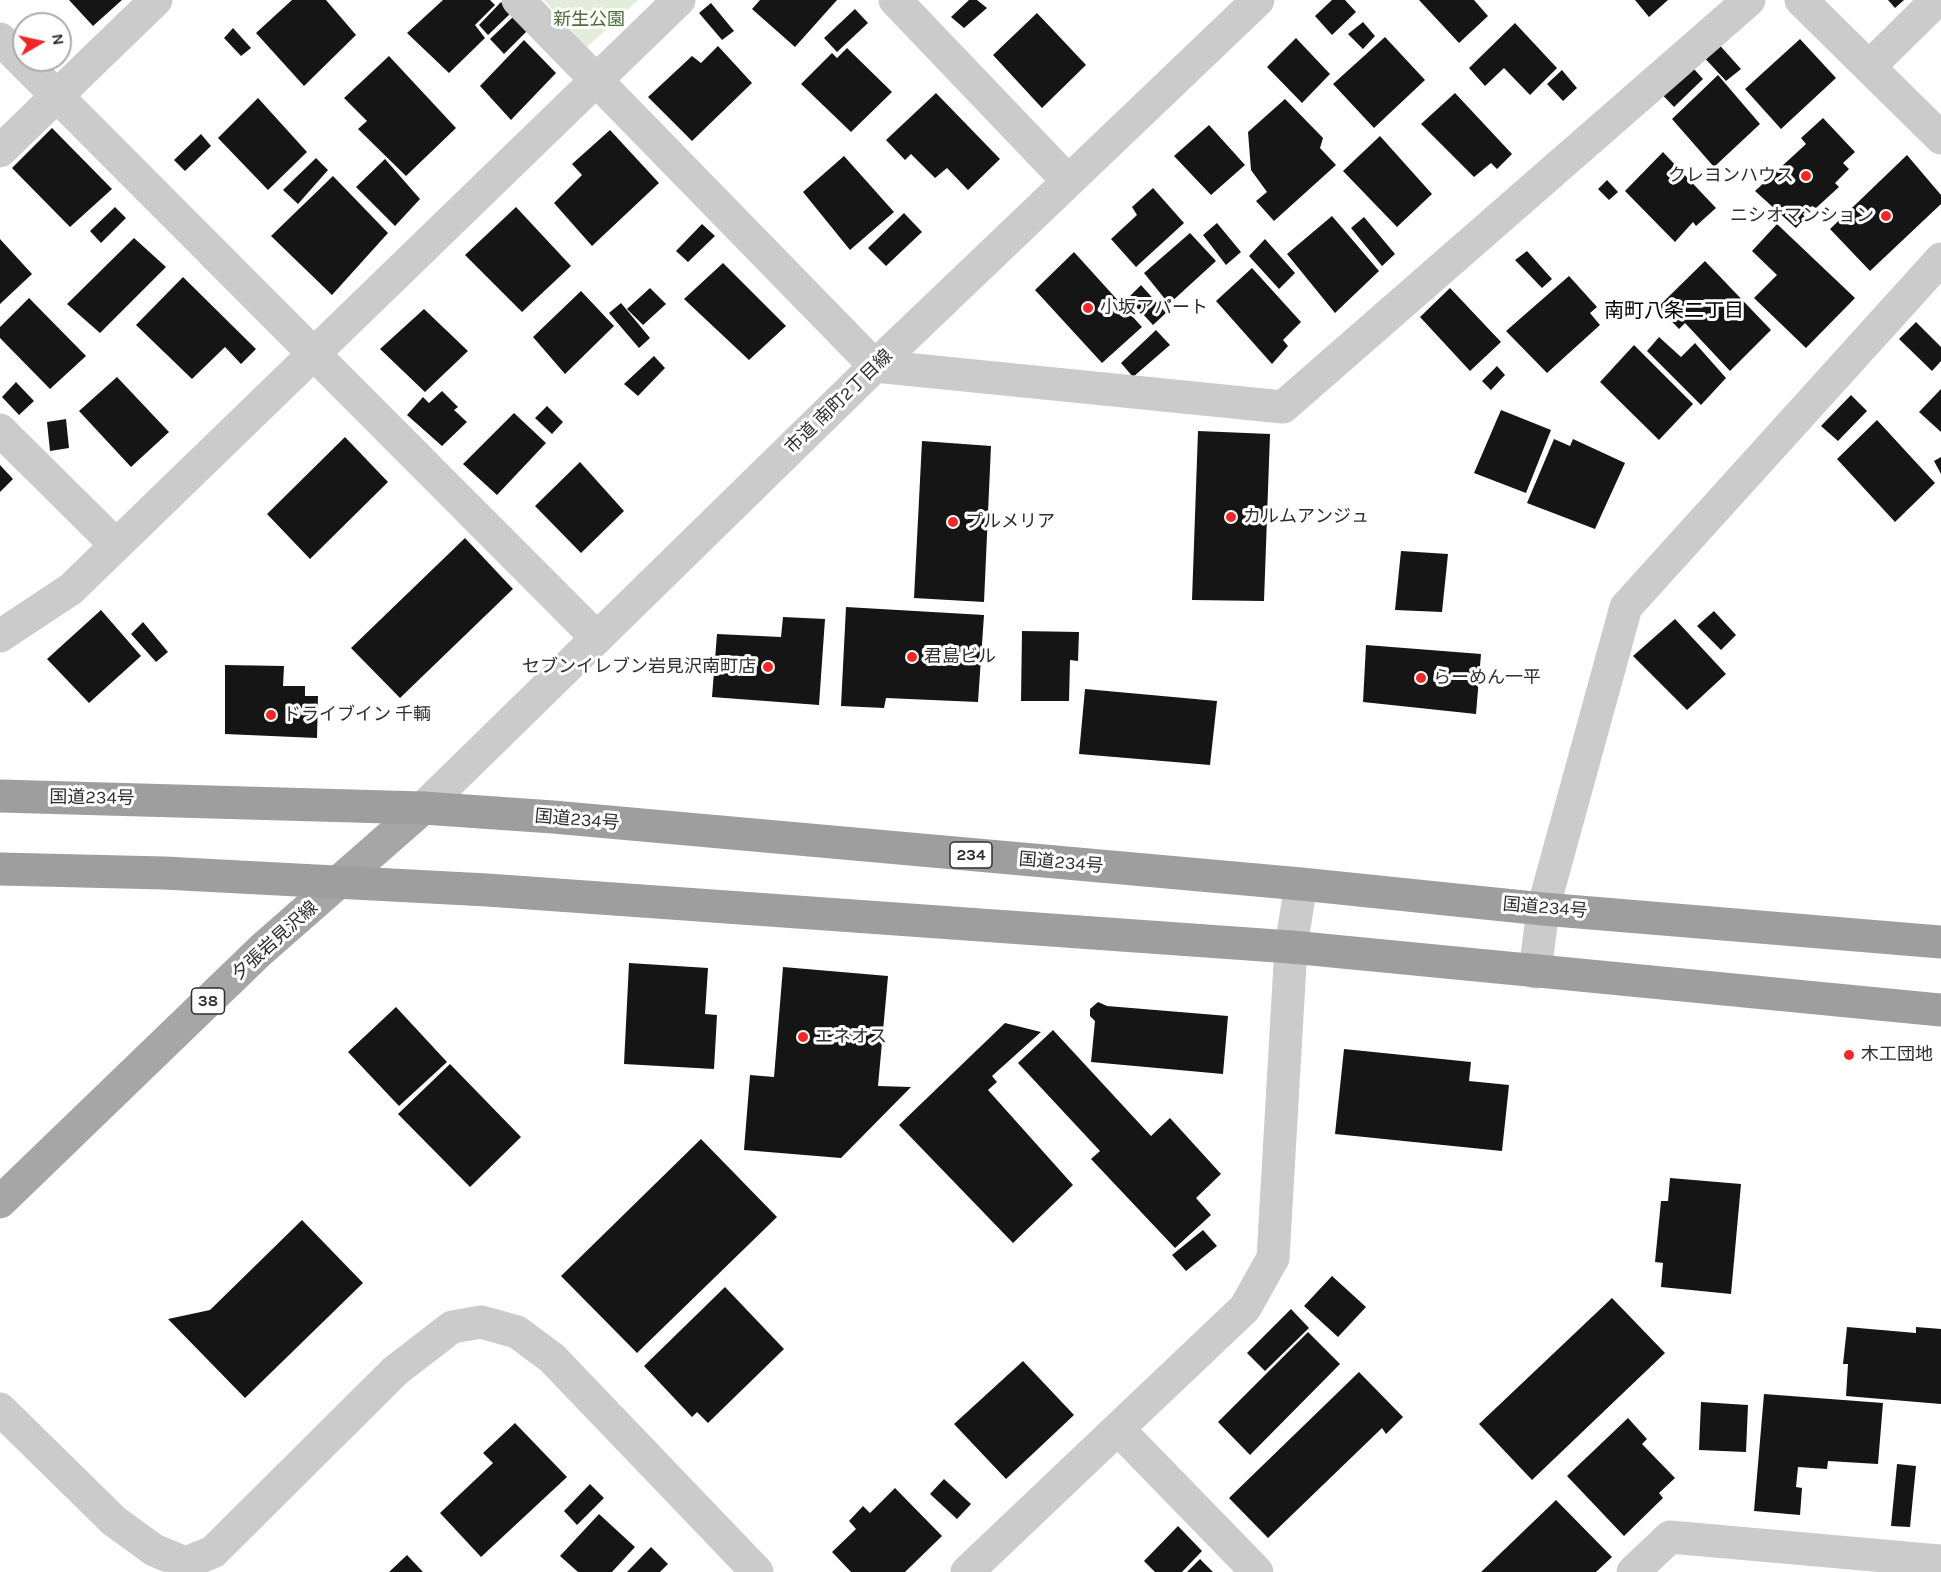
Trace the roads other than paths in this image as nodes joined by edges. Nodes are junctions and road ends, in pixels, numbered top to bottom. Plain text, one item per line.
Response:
1 (156, 0) edge
2 (518, 0) edge
3 (679, 0) edge
4 (895, 0) edge
5 (1258, 0) edge
6 (1749, 0) edge
7 (1801, 0) edge
8 (1937, 0) edge
9 (0, 39) edge
10 (1870, 66) junction
11 (594, 80) junction
12 (56, 96) junction
13 (1941, 138) edge
14 (0, 151) edge
15 (1068, 182) junction
16 (1941, 259) edge
17 (314, 353) junction
18 (875, 366) junction
19 (0, 430) edge
20 (116, 545) junction
21 (0, 636) edge
22 (597, 638) junction
23 (0, 796) edge
24 (423, 808) junction
25 (0, 869) edge
26 (341, 881) junction
27 (1301, 884) junction
28 (1543, 909) junction
29 (1941, 942) edge
30 (1291, 947) junction
31 (1535, 972) junction
32 (1941, 1010) edge
33 (0, 1202) edge
34 (0, 1409) edge
35 (1119, 1430) junction
36 (164, 1561) edge
37 (1941, 1561) edge
38 (757, 1572) edge
39 (968, 1572) edge
40 (1257, 1572) edge
41 (1633, 1572) edge

1 - 12 street
2 - 11 street
3 - 11 street
4 - 15 street
5 - 15 street, 市道 南町2丁目線
6 - 18 street
7 - 10 street
8 - 10 street
9 - 12 street
10 - 13 street
11 - 17 street
11 - 18 street
12 - 14 street
12 - 17 street
15 - 18 street, 市道 南町2丁目線
16 - 28 street
17 - 20 street
17 - 22 street
18 - 22 street, 市道 南町2丁目線
19 - 20 street
20 - 21 street
22 - 24 street, 市道 南町2丁目線
23 - 24 highway, 国道234号 / 234
24 - 26 main road, 夕張岩見沢線 / 38
24 - 27 highway, 国道234号 / 234
25 - 26 highway
26 - 30 highway
26 - 33 main road, 夕張岩見沢線 / 38
27 - 28 highway, 国道234号 / 234
27 - 30 street
28 - 29 highway, 国道234号 / 234
28 - 31 street
30 - 31 highway
30 - 35 street
31 - 32 highway
34 - 36 street
35 - 39 street
35 - 40 street
36 - 38 street
37 - 41 street

